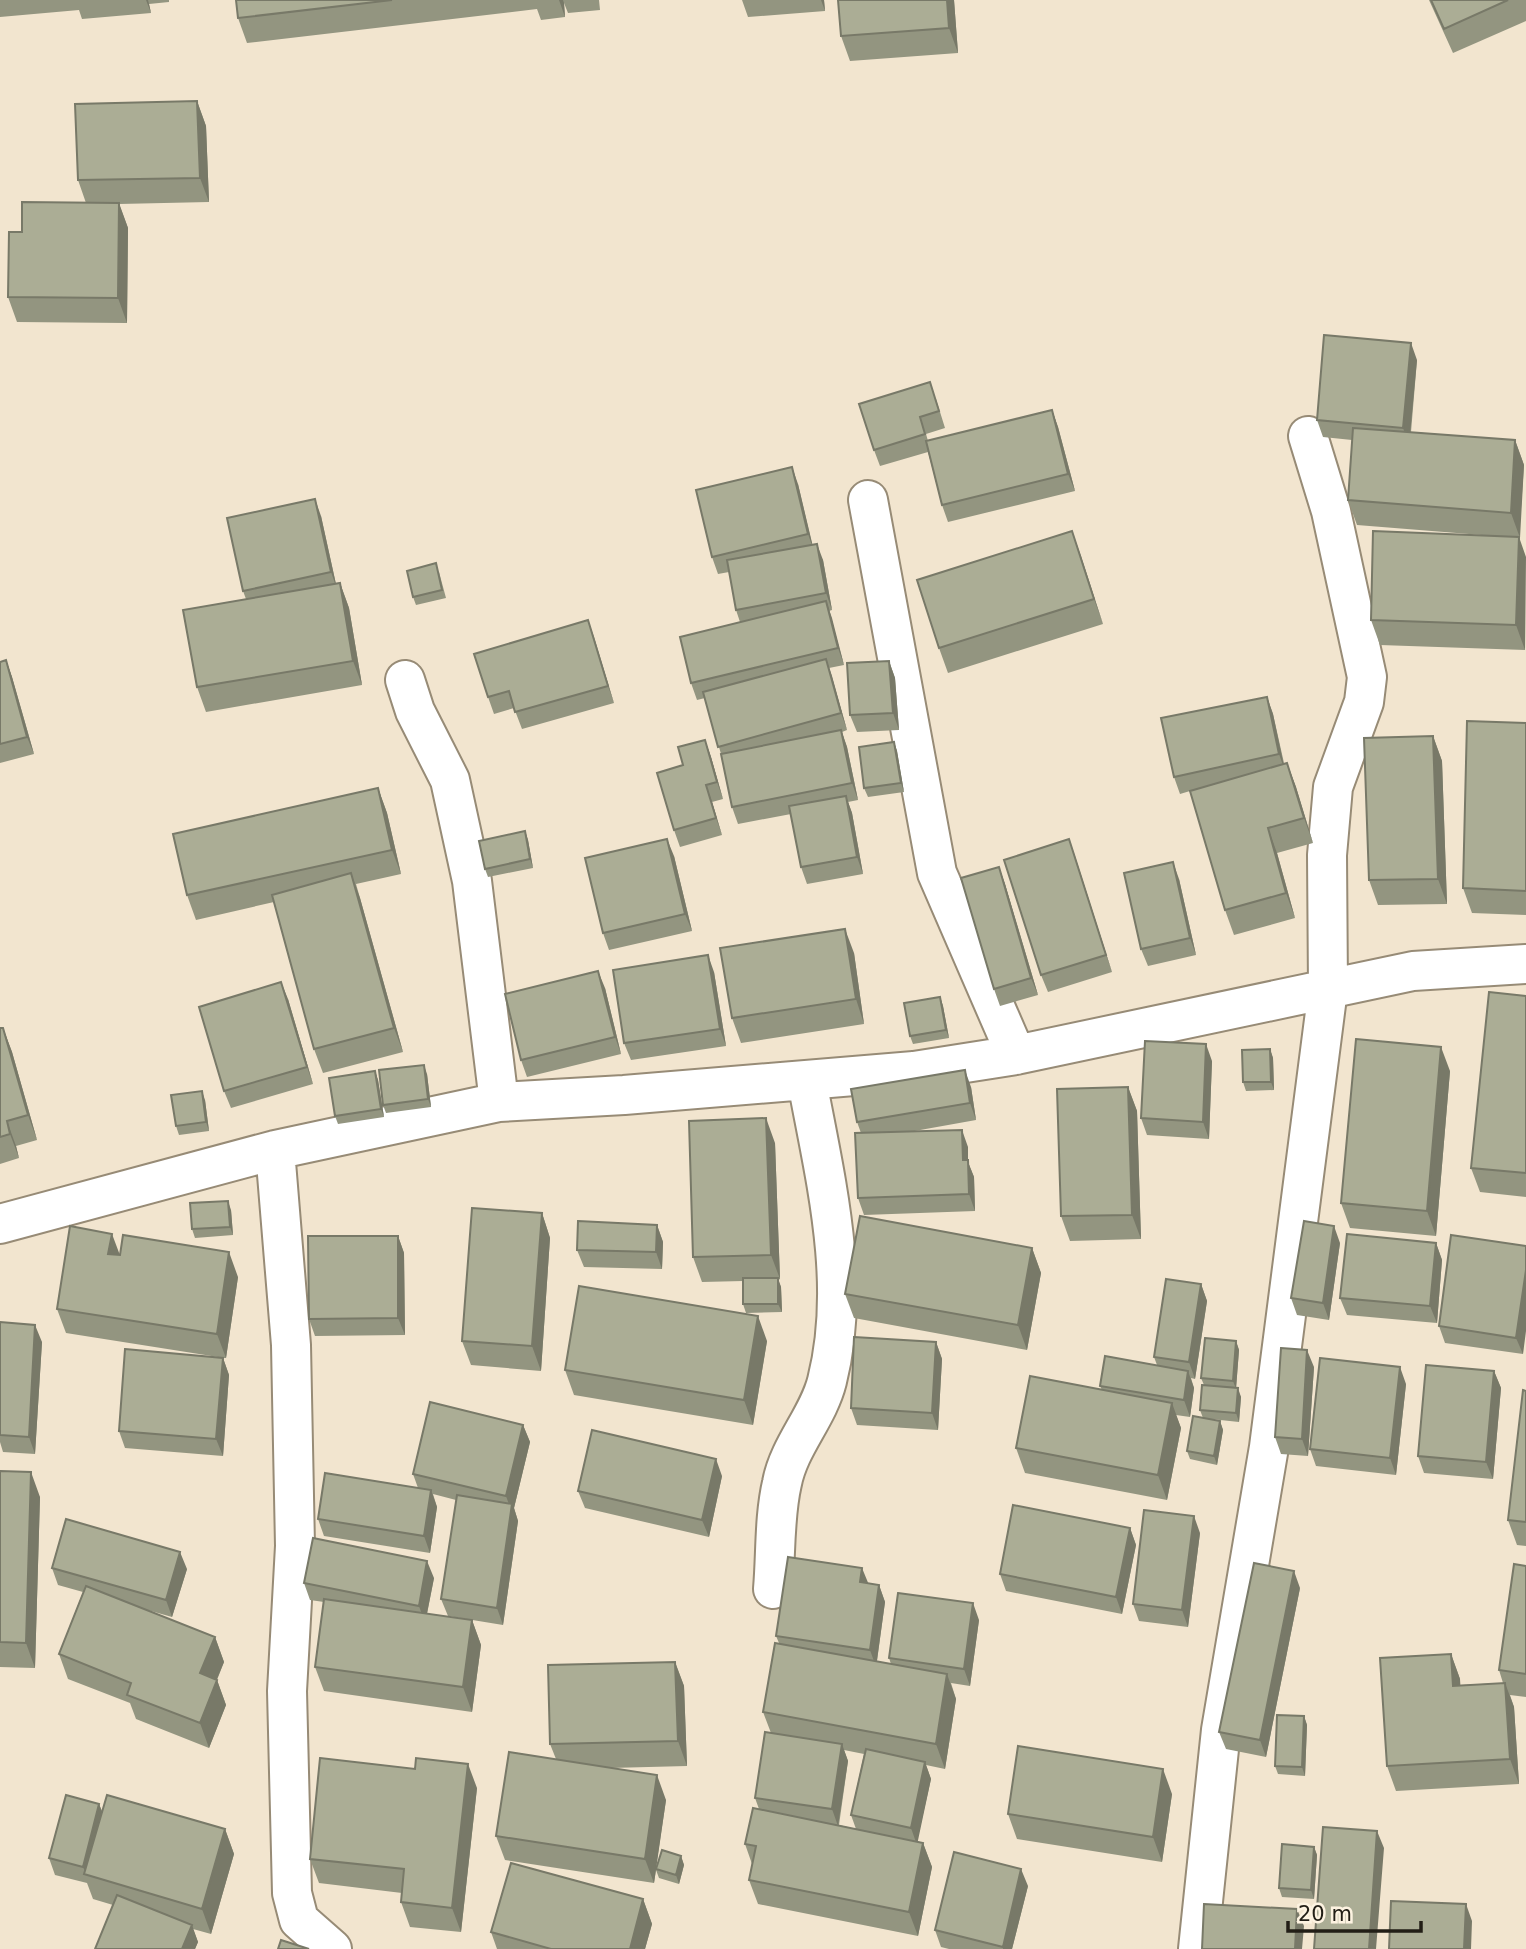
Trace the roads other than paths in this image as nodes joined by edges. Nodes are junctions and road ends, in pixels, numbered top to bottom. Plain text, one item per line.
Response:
1 (1308, 436) dead end
2 (868, 500) dead end
3 (405, 681) dead end
4 (1526, 964) edge
5 (1328, 989) junction
6 (1016, 1055) junction
7 (807, 1081) junction
8 (499, 1102) junction
9 (275, 1150) junction
10 (0, 1224) edge
11 (774, 1589) dead end
12 (332, 1949) edge
13 (1198, 1949) edge

1 - 5 street
2 - 6 street
3 - 8 street
4 - 5 street
5 - 6 street
5 - 13 street
6 - 7 street
7 - 8 street
7 - 11 street
8 - 9 street
9 - 10 street
9 - 12 street

